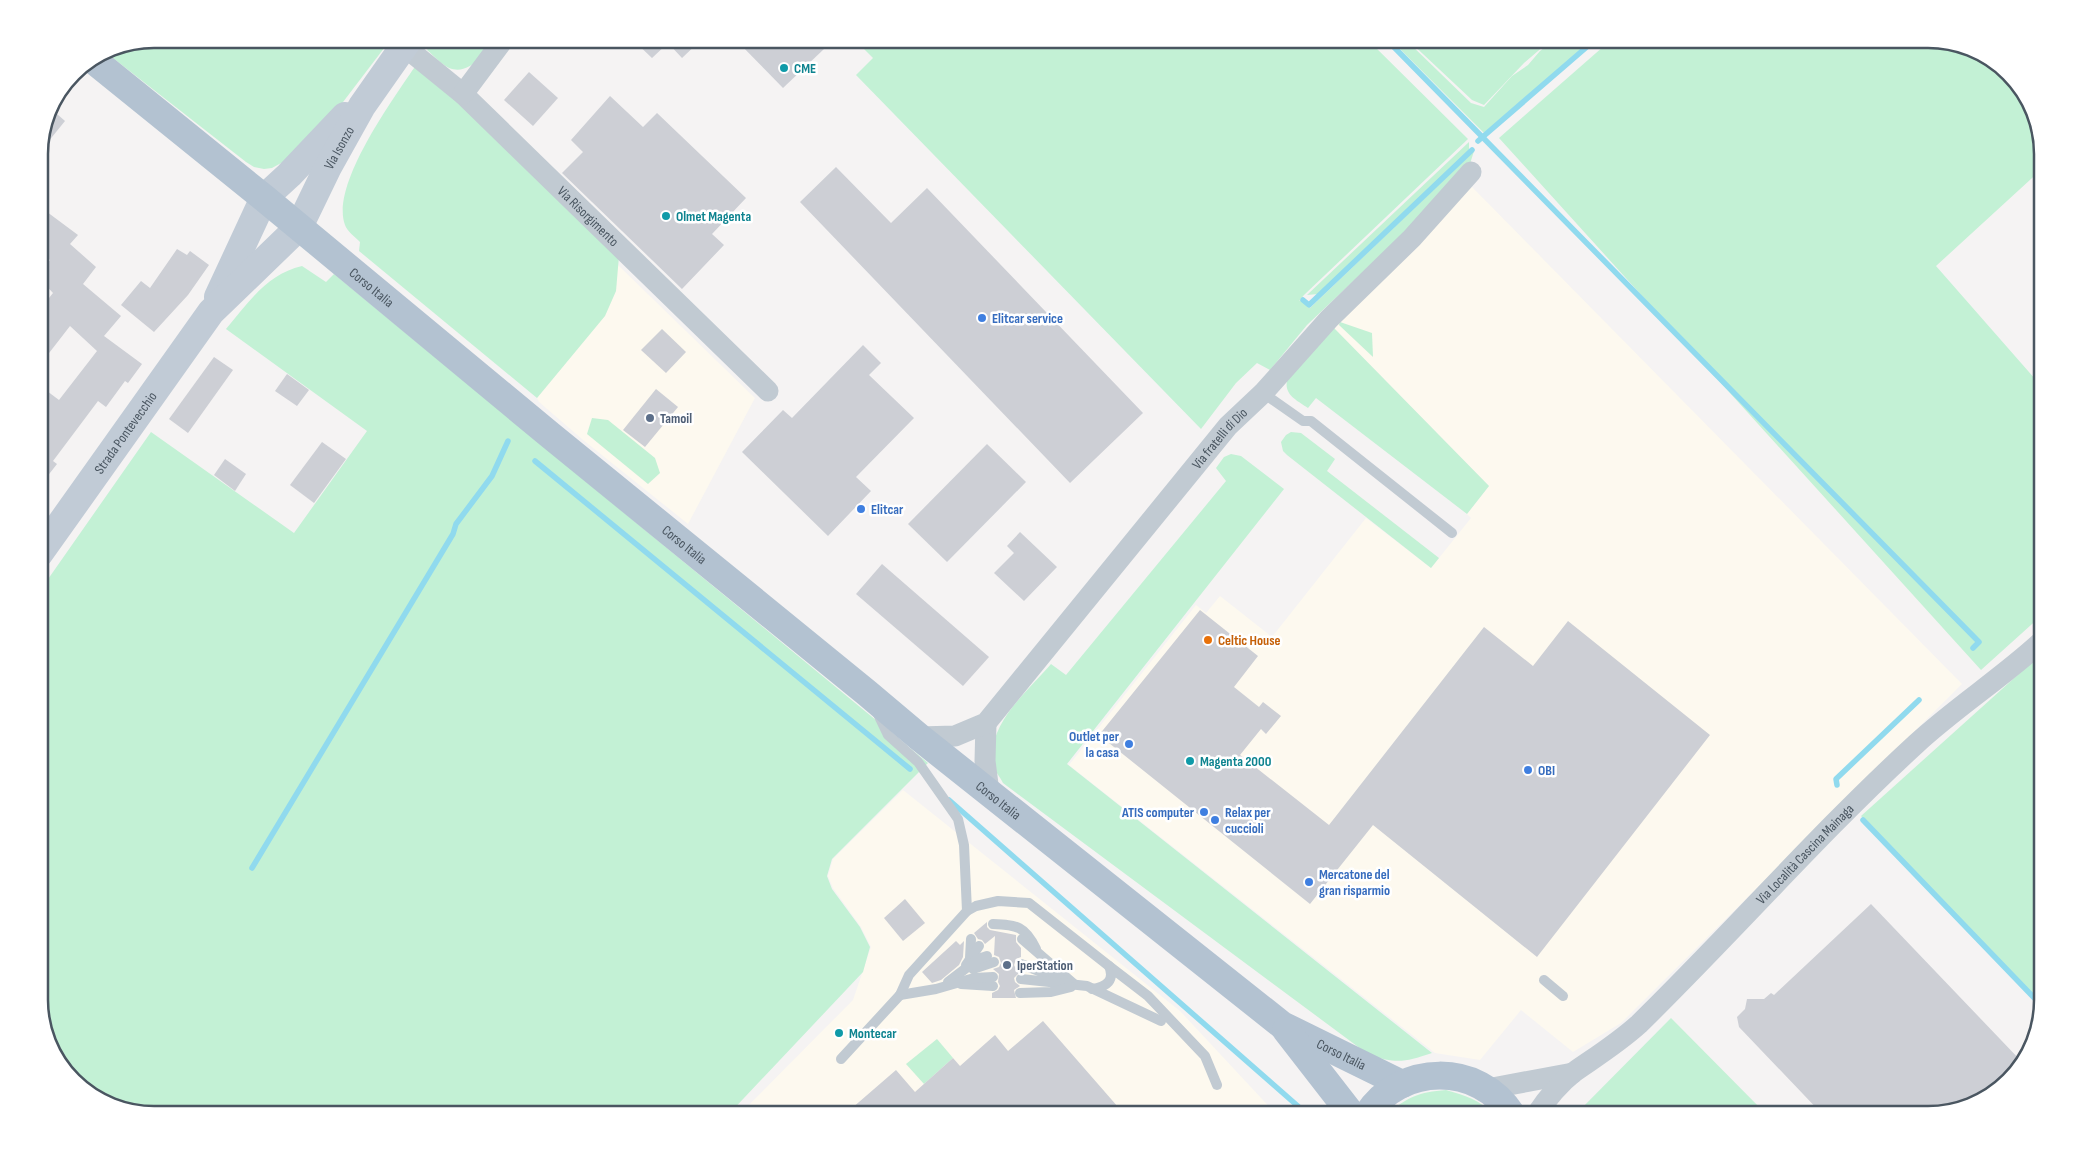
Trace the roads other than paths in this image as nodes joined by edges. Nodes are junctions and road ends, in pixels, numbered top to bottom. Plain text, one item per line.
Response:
1 (402, 48) edge
2 (413, 48) edge
3 (497, 48) edge
4 (98, 63) edge
5 (384, 74) junction
6 (464, 94) junction
7 (1471, 172) dead end
8 (264, 198) junction
9 (299, 228) junction
10 (212, 312) junction
11 (768, 391) dead end
12 (1263, 393) junction
13 (1452, 533) dead end
14 (48, 541) edge
15 (2034, 648) edge
16 (867, 693) junction
17 (986, 723) junction
18 (919, 737) junction
19 (989, 792) junction
20 (967, 912) junction
21 (993, 924) dead end
22 (1022, 942) dead end
23 (983, 951) junction
24 (1037, 952) junction
25 (970, 960) junction
26 (1021, 960) dead end
27 (1109, 966) junction
28 (954, 980) junction
29 (1544, 980) dead end
30 (1074, 985) junction
31 (1021, 986) dead end
32 (1090, 987) junction
33 (900, 995) junction
34 (1563, 996) dead end
35 (1161, 1021) dead end
36 (1282, 1025) junction
37 (841, 1059) dead end
38 (1573, 1073) junction
39 (1402, 1084) junction
40 (1217, 1085) dead end
41 (1487, 1089) junction
42 (1345, 1106) edge
43 (1373, 1106) edge
44 (1505, 1106) edge
45 (1542, 1106) edge

1 - 5 street, Via Isonzo
2 - 6 street, Via Risorgimento
3 - 6 street
4 - 8 main road, Corso Italia
5 - 8 street, Via Isonzo
5 - 9 street, Via Isonzo
6 - 11 street, Via Risorgimento
7 - 12 street, Via fratelli di Dio
8 - 9 main road, Corso Italia
8 - 10 street, Strada Pontevecchio
9 - 10 street, Strada Pontevecchio
9 - 16 main road, Corso Italia
10 - 14 street, Strada Pontevecchio
12 - 13 lane
12 - 17 street, Via fratelli di Dio
15 - 38 street, Via Località Cascina Mainaga
16 - 18 main road, Corso Italia
16 - 20 lane
17 - 18 street, Via fratelli di Dio
17 - 19 street
18 - 19 main road, Corso Italia
19 - 36 main road, Corso Italia
20 - 27 lane
20 - 33 lane
21 - 24 lane
22 - 24 lane
23 - 25 lane
23 - 25 lane
23 - 28 lane
24 - 30 lane
25 - 28 lane
26 - 30 lane
27 - 32 lane
27 - 40 lane
28 - 28 lane
28 - 33 lane
29 - 34 lane
30 - 31 lane
30 - 32 lane
32 - 35 lane
33 - 37 lane
36 - 39 main road, Corso Italia
36 - 42 main road, Corso Italia
38 - 41 street, Via Località Cascina Mainaga
38 - 45 street, Via Località Cascina Mainaga
39 - 41 main road
39 - 43 main road
41 - 44 main road

